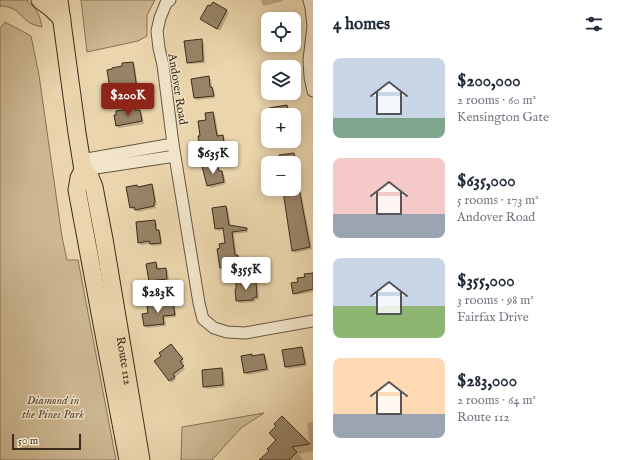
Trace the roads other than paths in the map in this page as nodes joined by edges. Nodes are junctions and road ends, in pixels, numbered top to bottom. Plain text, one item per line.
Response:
1 (40, 0) edge
2 (59, 0) edge
3 (170, 0) edge
4 (309, 0) edge
5 (62, 19) junction
6 (313, 91) edge
7 (173, 144) junction
8 (175, 156) junction
9 (82, 165) junction
10 (313, 321) edge
11 (128, 460) edge
12 (141, 460) edge

1 - 5 main road
2 - 5 main road, Route 112
3 - 7 street, Andover Road
4 - 6 street
5 - 9 main road, Route 112
7 - 8 street, Andover Road
7 - 9 street
8 - 9 street
8 - 10 street, Andover Road
9 - 11 main road, Route 112
9 - 12 main road, Route 112

